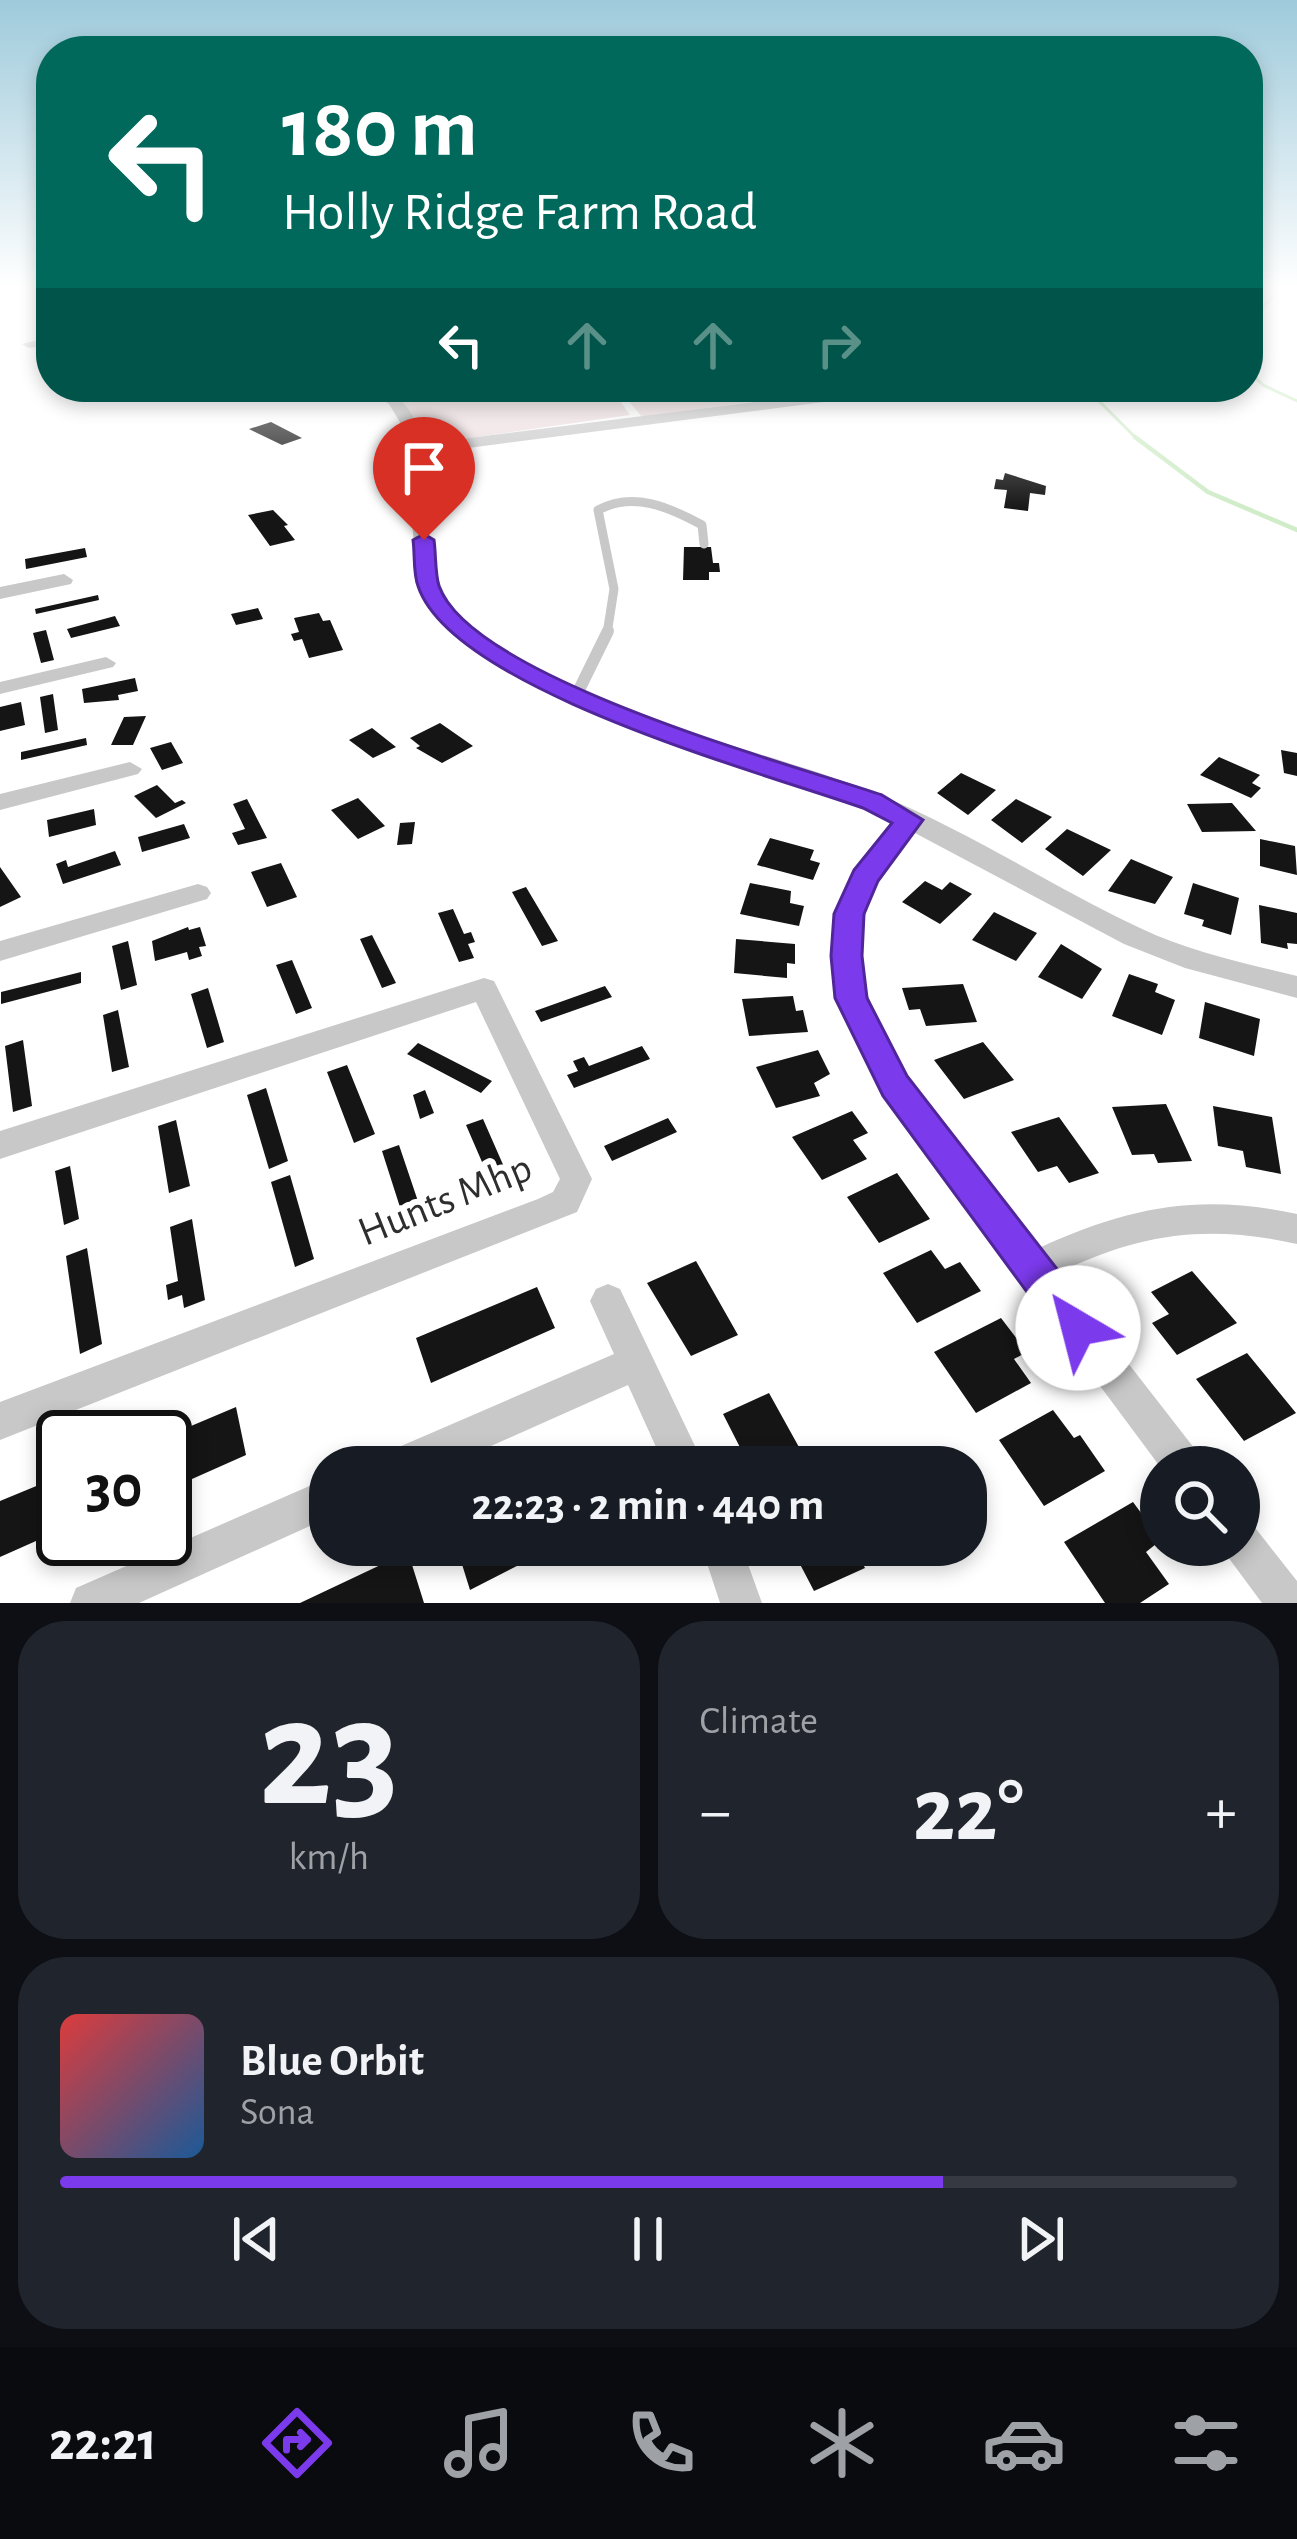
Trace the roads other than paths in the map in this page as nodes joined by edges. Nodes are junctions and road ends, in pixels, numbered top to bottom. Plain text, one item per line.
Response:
1 (390, 402) edge
2 (762, 402) edge
3 (414, 450) junction
4 (704, 544) dead end
5 (64, 580) dead end
6 (0, 593) edge
7 (106, 663) dead end
8 (0, 688) edge
9 (575, 698) junction
10 (130, 769) dead end
11 (0, 802) edge
12 (909, 820) junction
13 (198, 893) dead end
14 (0, 950) edge
15 (1297, 987) edge
16 (0, 1145) edge
17 (1297, 1228) edge
18 (1033, 1268) junction
19 (608, 1301) dead end
20 (637, 1362) junction
21 (0, 1421) edge
22 (447, 1446) edge
23 (675, 1446) edge
24 (1168, 1446) edge
25 (309, 1507) edge
26 (729, 1566) edge
27 (1260, 1566) edge
28 (91, 1603) edge
29 (742, 1603) edge
30 (1288, 1603) edge

1 - 3 street
2 - 3 street
3 - 9 street
4 - 9 lane
5 - 6 street
7 - 8 street
9 - 12 street
10 - 11 street
12 - 15 street
12 - 18 street
13 - 14 street
16 - 21 street, Hunts Mhp
17 - 18 street
18 - 24 street
19 - 20 street
20 - 22 street
20 - 23 street
25 - 28 street
26 - 29 street
27 - 30 street

